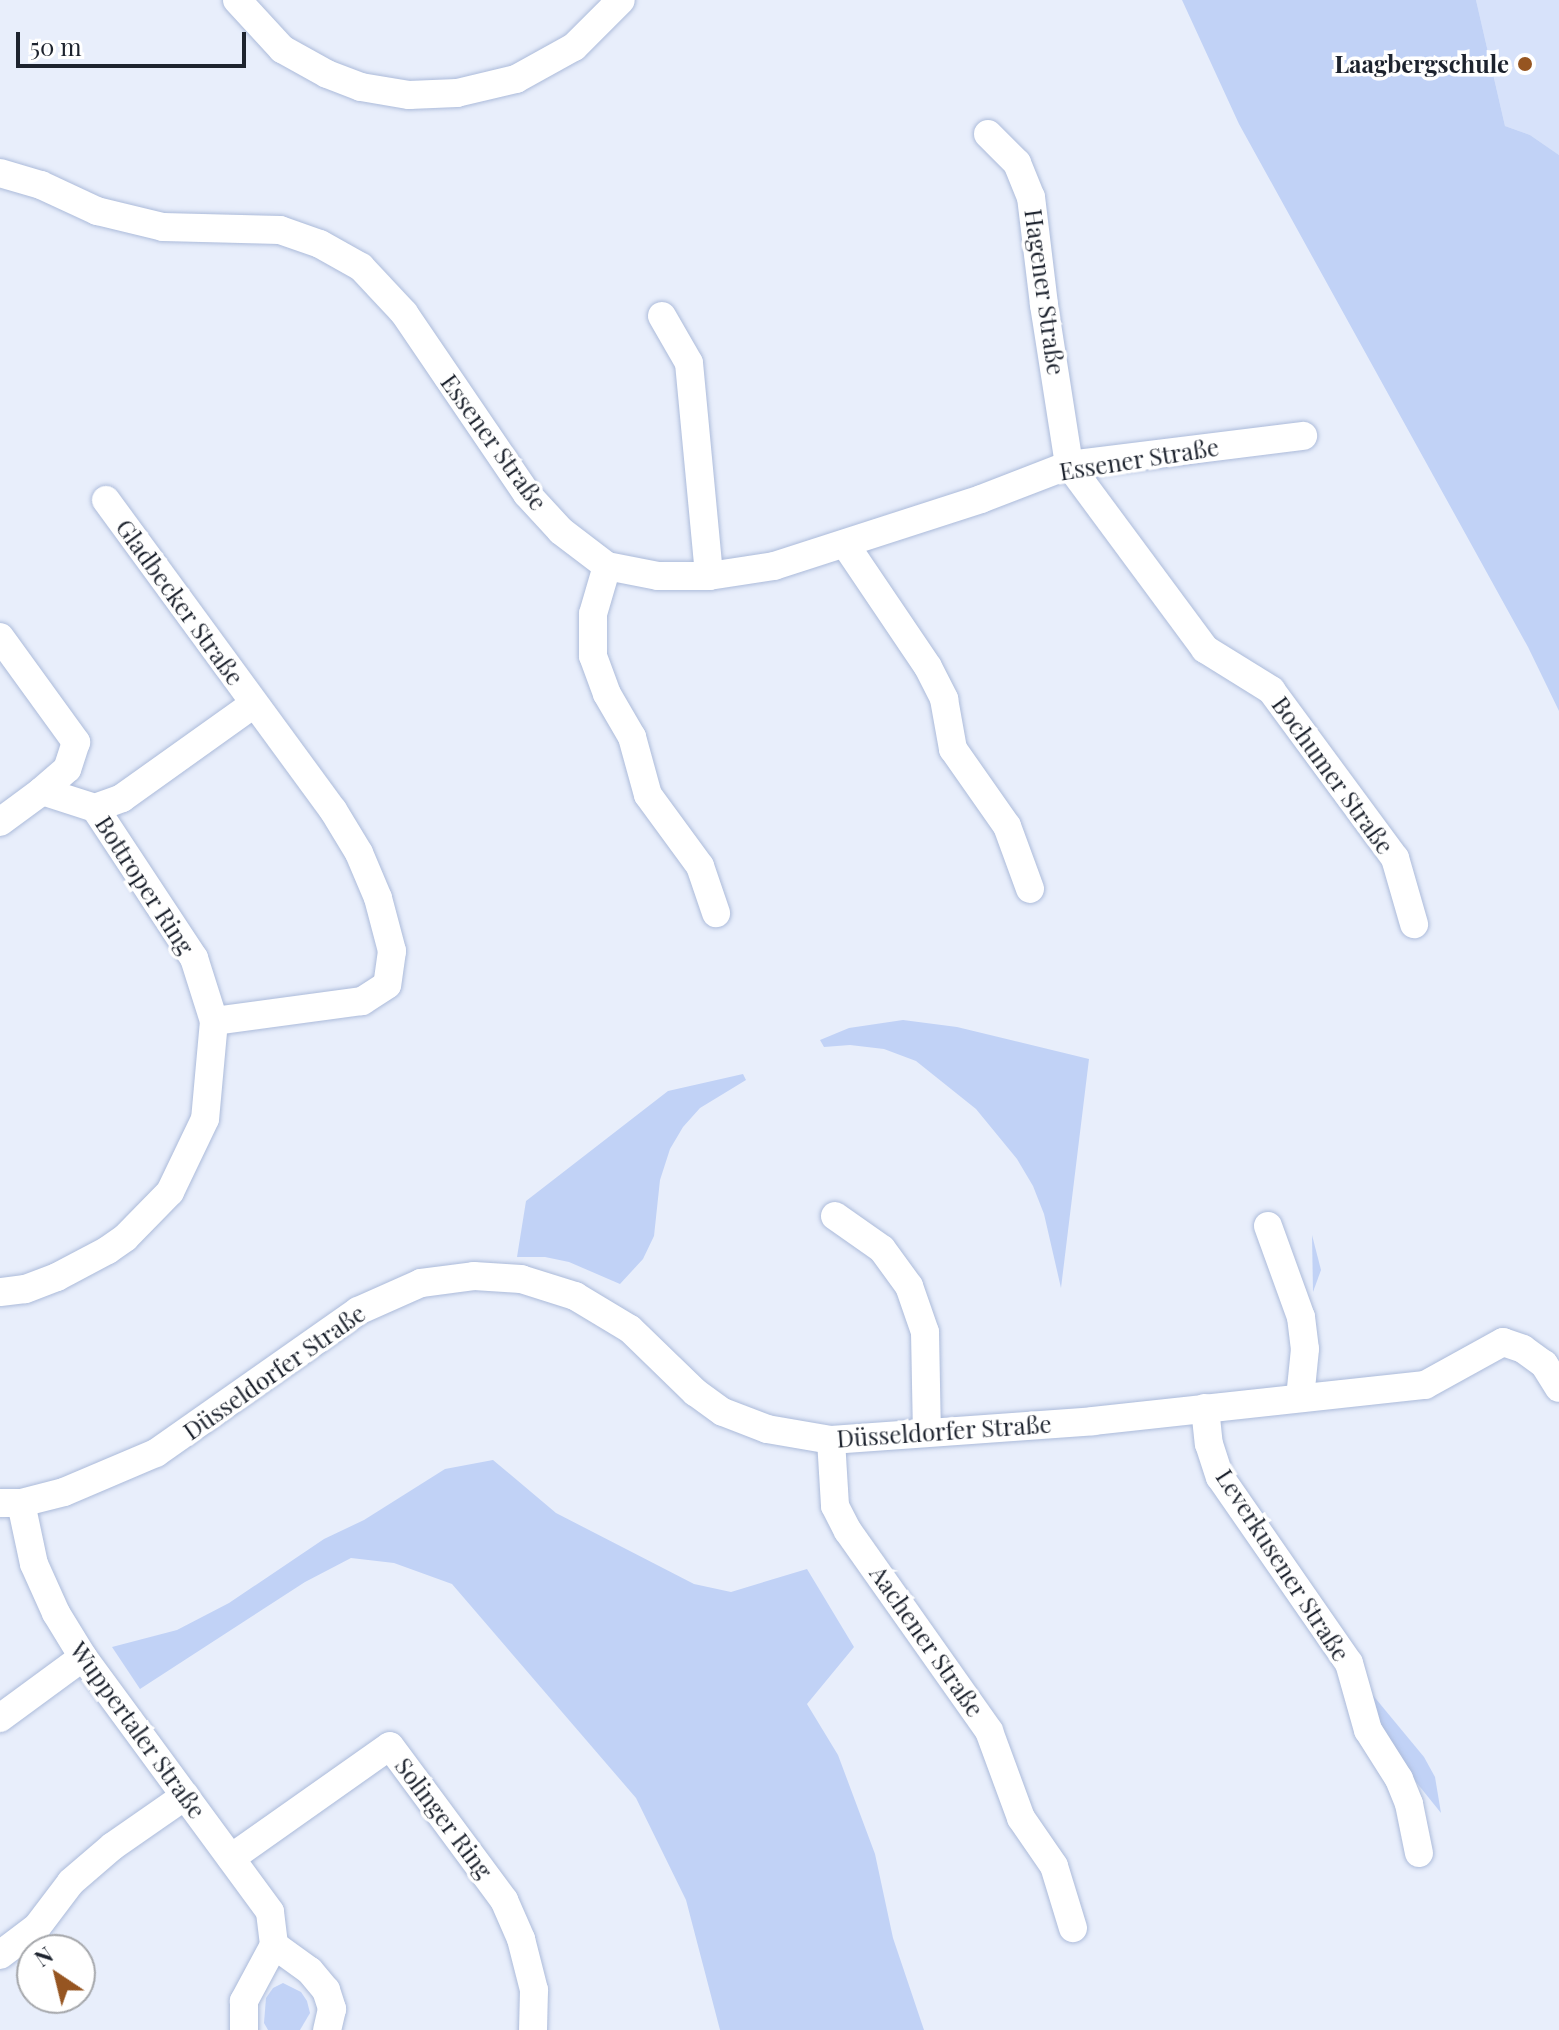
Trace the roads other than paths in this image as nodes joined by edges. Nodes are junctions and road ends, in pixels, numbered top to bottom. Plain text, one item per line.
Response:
1 (237, 0) edge
2 (621, 0) edge
3 (988, 134) dead end
4 (0, 173) edge
5 (662, 316) dead end
6 (1303, 436) dead end
7 (1069, 465) junction
8 (106, 500) dead end
9 (845, 544) junction
10 (607, 566) junction
11 (709, 576) junction
12 (0, 637) edge
13 (254, 704) junction
14 (42, 791) junction
15 (95, 808) junction
16 (0, 822) edge
17 (1030, 889) dead end
18 (716, 913) dead end
19 (1414, 924) dead end
20 (214, 1021) junction
21 (835, 1216) dead end
22 (1268, 1226) dead end
23 (0, 1292) edge
24 (1559, 1388) edge
25 (1300, 1398) junction
26 (1205, 1408) junction
27 (927, 1432) junction
28 (831, 1440) junction
29 (10, 1503) edge
30 (83, 1657) junction
31 (0, 1718) edge
32 (185, 1796) junction
33 (1419, 1853) dead end
34 (231, 1858) junction
35 (1073, 1928) dead end
36 (274, 1945) junction
37 (0, 1955) edge
38 (244, 2030) edge
39 (327, 2030) edge
40 (533, 2030) edge

1 - 2 street
3 - 7 street, Hagener Straße
4 - 10 street, Essener Straße
5 - 11 street
6 - 7 street, Essener Straße
7 - 9 street, Essener Straße
7 - 19 street, Bochumer Straße
8 - 13 street, Gladbecker Straße
9 - 11 street, Essener Straße
9 - 17 street
10 - 11 street, Essener Straße
10 - 18 street
12 - 14 street
13 - 15 street, Gladbecker Straße
13 - 20 street, Gladbecker Straße
14 - 15 street, Bottroper Ring
14 - 16 street
15 - 20 street, Bottroper Ring
20 - 23 street, Bottroper Ring
21 - 27 street
22 - 25 street
24 - 25 street, Düsseldorfer Straße
25 - 26 street, Düsseldorfer Straße
26 - 27 street, Düsseldorfer Straße
26 - 33 street, Leverkusener Straße
27 - 28 street, Düsseldorfer Straße
28 - 29 street, Düsseldorfer Straße
28 - 35 street, Aachener Straße
29 - 30 street, Wuppertaler Straße
30 - 31 street
30 - 32 street, Wuppertaler Straße
32 - 34 street, Wuppertaler Straße
32 - 37 street
34 - 36 street, Wuppertaler Straße
34 - 40 street, Solinger Ring
36 - 38 street
36 - 39 street

